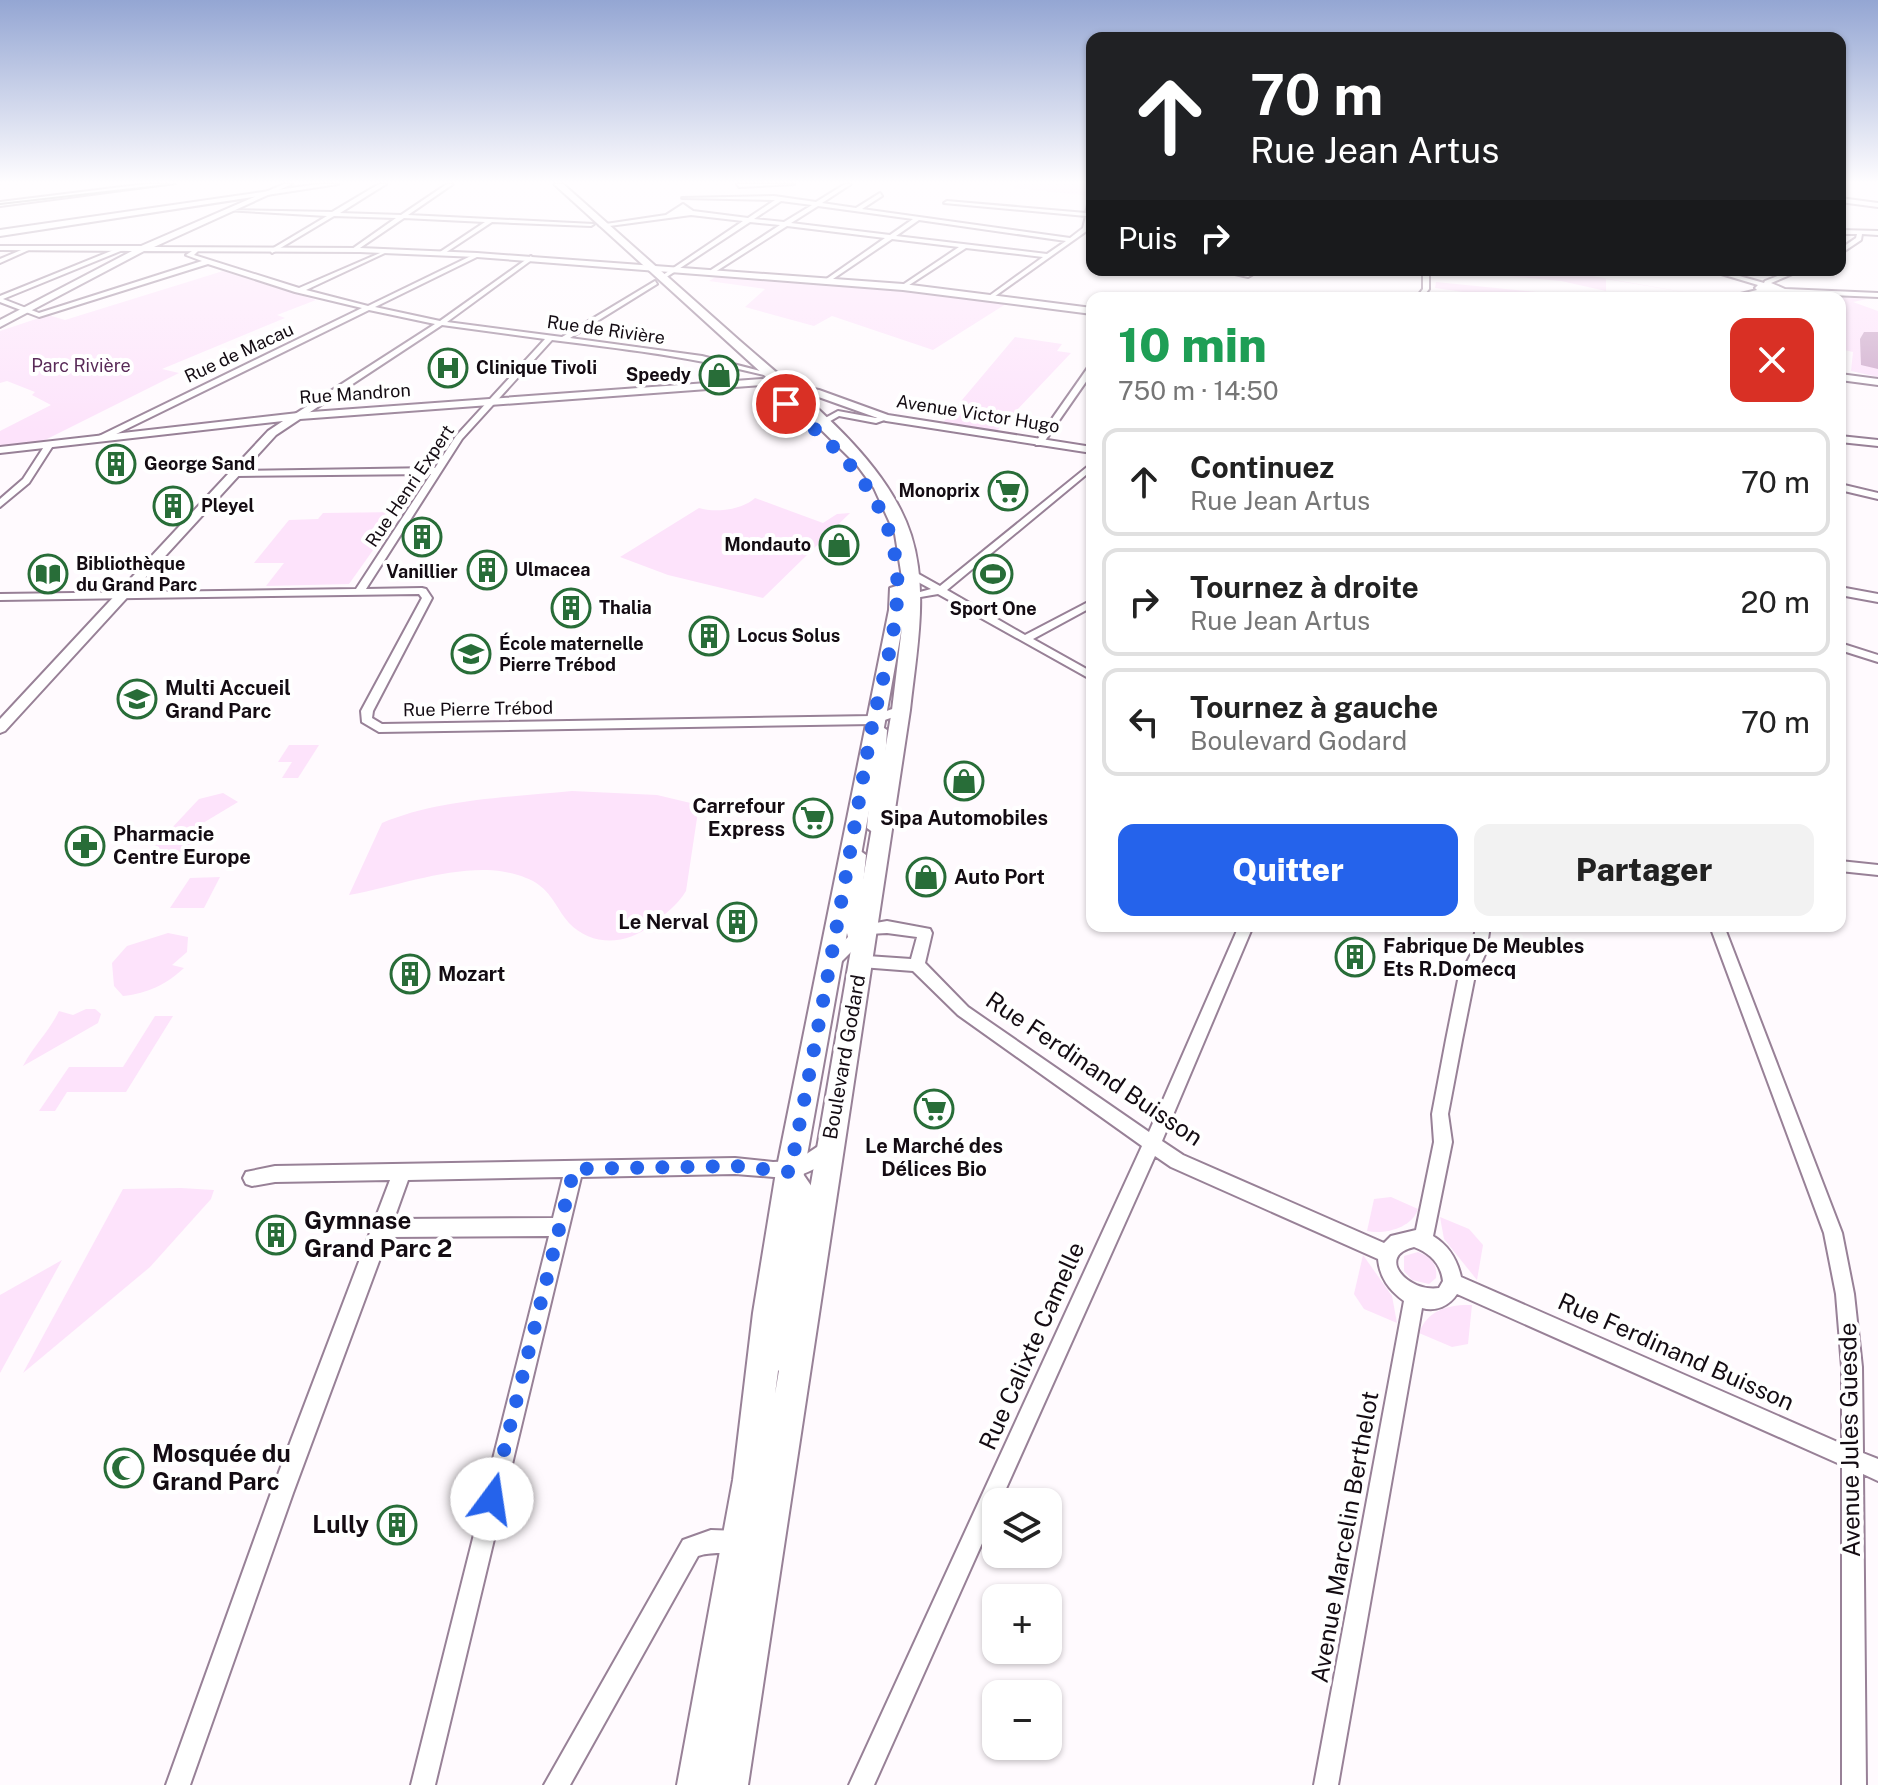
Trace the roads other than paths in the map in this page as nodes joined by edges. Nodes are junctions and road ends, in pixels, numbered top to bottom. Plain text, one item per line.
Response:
1 (77, 267) edge
2 (108, 267) edge
3 (190, 267) edge
4 (223, 267) edge
5 (349, 267) edge
6 (453, 267) edge
7 (518, 267) edge
8 (642, 267) edge
9 (653, 267) edge
10 (719, 267) edge
11 (847, 267) edge
12 (933, 267) edge
13 (1034, 267) edge
14 (677, 268) junction
15 (713, 271) junction
16 (1730, 276) edge
17 (1778, 276) edge
18 (659, 280) junction
19 (827, 281) junction
20 (903, 287) junction
21 (1765, 287) junction
22 (297, 291) junction
23 (1748, 292) edge
24 (1808, 292) edge
25 (1846, 294) edge
26 (1878, 295) edge
27 (991, 297) junction
28 (0, 299) edge
29 (372, 309) junction
30 (1086, 310) edge
31 (24, 312) junction
32 (442, 323) junction
33 (0, 324) edge
34 (550, 338) junction
35 (562, 340) junction
36 (735, 355) junction
37 (720, 362) junction
38 (748, 368) junction
39 (1086, 376) edge
40 (1846, 378) edge
41 (772, 381) junction
42 (1878, 382) edge
43 (492, 402) junction
44 (298, 416) junction
45 (886, 418) junction
46 (822, 422) junction
47 (102, 438) junction
48 (1846, 440) edge
49 (1039, 443) junction
50 (1878, 443) edge
51 (50, 444) junction
52 (1086, 449) edge
53 (0, 450) edge
54 (437, 471) junction
55 (1086, 471) edge
56 (237, 473) junction
57 (1846, 488) edge
58 (1878, 496) edge
59 (0, 504) edge
60 (911, 574) junction
61 (941, 590) junction
62 (359, 592) junction
63 (1846, 592) edge
64 (124, 595) junction
65 (0, 597) edge
66 (913, 597) junction
67 (1878, 598) edge
68 (1086, 606) edge
69 (1027, 638) junction
70 (1846, 648) edge
71 (1878, 659) edge
72 (1086, 673) edge
73 (901, 710) junction
74 (873, 720) junction
75 (0, 728) edge
76 (862, 789) junction
77 (1846, 867) edge
78 (1878, 870) edge
79 (871, 889) junction
80 (1243, 932) edge
81 (1482, 932) edge
82 (1719, 932) edge
83 (853, 948) junction
84 (917, 965) junction
85 (1152, 1144) junction
86 (829, 1145) junction
87 (574, 1169) junction
88 (402, 1171) junction
89 (790, 1172) junction
90 (252, 1178) dead end
91 (559, 1227) junction
92 (382, 1228) junction
93 (1423, 1240) junction
94 (1387, 1254) junction
95 (1453, 1283) junction
96 (1414, 1297) junction
97 (1853, 1459) junction
98 (1878, 1470) edge
99 (775, 1482) junction
100 (740, 1542) junction
101 (178, 1785) edge
102 (423, 1785) edge
103 (556, 1785) edge
104 (697, 1785) edge
105 (728, 1785) edge
106 (861, 1785) edge
107 (1326, 1785) edge
108 (1854, 1785) edge

1 - 28 street
2 - 31 street
3 - 31 street
4 - 22 street, Rue de Rivière
5 - 22 street
6 - 29 street, Rue de Macau
7 - 32 street
8 - 18 main road
9 - 14 street
10 - 15 street
11 - 19 street
12 - 20 street
13 - 27 street
14 - 15 street
14 - 18 street
15 - 19 street
16 - 21 street
17 - 21 street
18 - 35 street
18 - 36 main road
18 - 41 main road
19 - 20 street
20 - 27 street
21 - 23 street
21 - 24 street
22 - 29 street, Rue de Rivière
25 - 26 street
27 - 30 street
28 - 31 street
29 - 32 street, Rue de Rivière
29 - 47 street, Rue de Macau
31 - 33 street
32 - 34 street, Rue de Rivière
32 - 44 street
34 - 35 street, Rue de Rivière
34 - 43 street, Rue Henri Expert
35 - 37 street, Rue de Rivière
36 - 37 street
36 - 38 main road
37 - 38 street, Rue de Rivière
38 - 41 main road
39 - 49 street
40 - 42 street
41 - 43 street, Rue Mandron
41 - 45 street, Avenue Victor Hugo
41 - 46 main road, Boulevard Godard
41 - 74 main road, Boulevard Godard
43 - 44 street, Rue Mandron
43 - 54 street, Rue Henri Expert
44 - 47 street, Rue Mandron
44 - 56 street
45 - 46 street
45 - 49 street, Avenue Victor Hugo
46 - 60 main road, Boulevard Godard
47 - 51 street, Rue Mandron
48 - 50 street
49 - 52 street, Avenue Victor Hugo
51 - 53 street, Rue Mandron
51 - 59 street
54 - 56 street
54 - 62 street, Rue Henri Expert
55 - 61 street
56 - 64 street
57 - 58 street
60 - 61 street
60 - 66 main road, Boulevard Godard
61 - 66 street
61 - 69 street
62 - 64 street, Rue Pierre Trébod
62 - 74 street, Rue Pierre Trébod
63 - 67 street
64 - 65 street, Rue Pierre Trébod
64 - 75 street
66 - 73 main road, Boulevard Godard
68 - 69 street
69 - 72 street
70 - 71 street
73 - 74 street
73 - 79 main road, Boulevard Godard
74 - 76 main road, Boulevard Godard
74 - 79 street
76 - 83 main road, Boulevard Godard
76 - 83 street
77 - 78 street
79 - 83 main road, Boulevard Godard
80 - 85 street, Rue Calixte Camelle
81 - 93 street
82 - 97 street, Avenue Jules Guesde
83 - 84 street
83 - 84 street
83 - 86 main road, Boulevard Godard
83 - 89 main road, Boulevard Godard
84 - 85 street, Rue Ferdinand Buisson
85 - 94 street, Rue Ferdinand Buisson
85 - 106 street, Rue Calixte Camelle
86 - 89 street
86 - 99 main road, Boulevard Godard
87 - 88 street
87 - 89 street
87 - 91 street
88 - 90 street
88 - 92 street
89 - 99 street
89 - 100 main road, Boulevard Godard
91 - 92 street
91 - 102 street
92 - 101 street
93 - 94 street
93 - 95 street
94 - 96 street
95 - 96 street
95 - 97 street, Rue Ferdinand Buisson
96 - 107 street, Avenue Marcelin Berthelot
97 - 98 street, Rue Ferdinand Buisson
97 - 108 street, Avenue Jules Guesde
99 - 105 main road, Boulevard Godard
100 - 103 street
100 - 104 main road, Boulevard Godard

